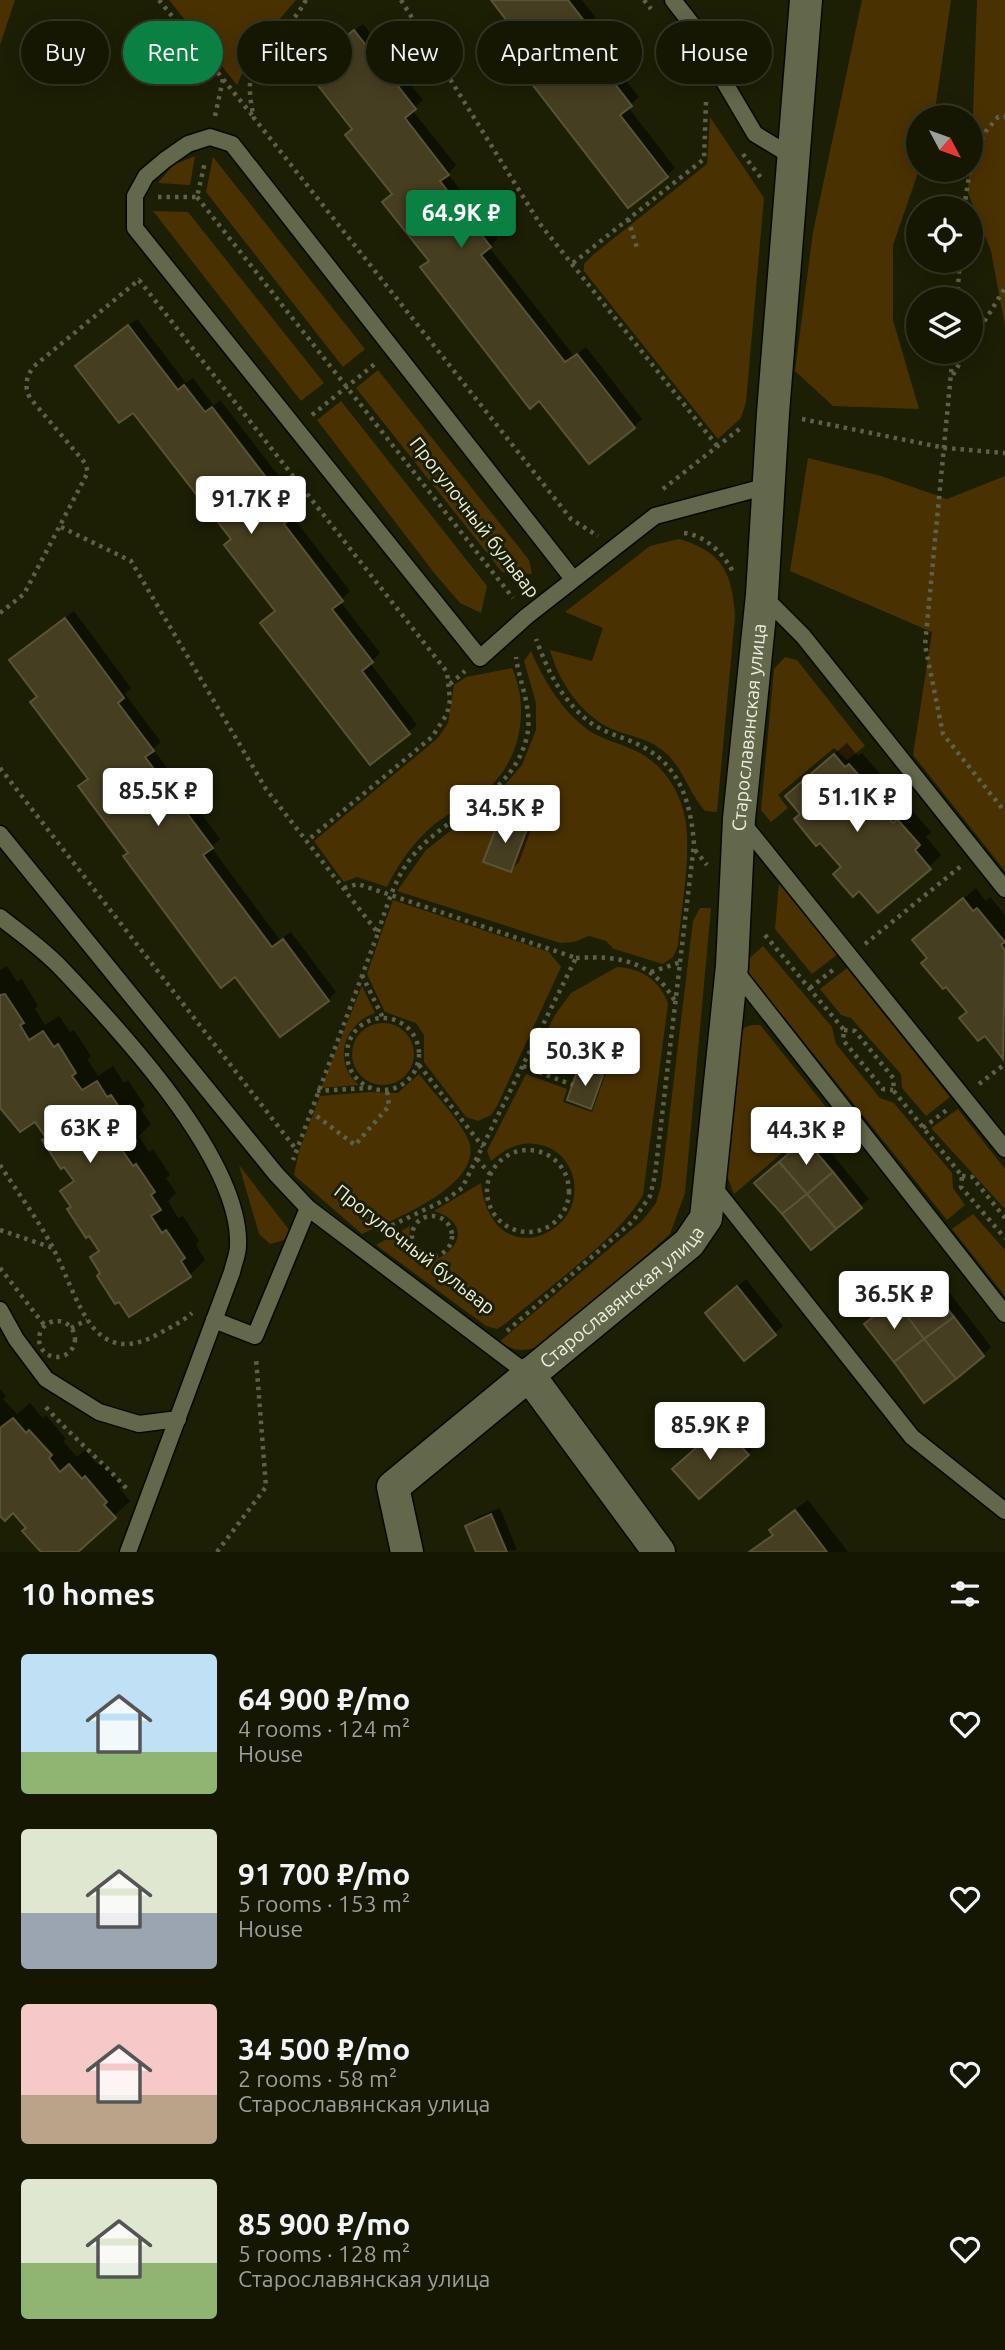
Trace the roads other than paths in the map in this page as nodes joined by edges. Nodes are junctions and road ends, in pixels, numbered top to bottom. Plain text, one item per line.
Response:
1 (673, 0) edge
2 (806, 0) edge
3 (793, 157) junction
4 (768, 486) junction
5 (573, 579) junction
6 (750, 589) junction
7 (739, 819) junction
8 (0, 834) edge
9 (1005, 889) edge
10 (0, 917) edge
11 (732, 966) junction
12 (1005, 1149) edge
13 (712, 1185) junction
14 (308, 1208) junction
15 (0, 1310) edge
16 (1005, 1314) edge
17 (214, 1321) junction
18 (528, 1374) junction
19 (178, 1419) junction
20 (1005, 1511) edge
21 (128, 1552) edge
22 (407, 1552) edge
23 (659, 1552) edge

1 - 3 lane
2 - 3 street, Старославянская улица
3 - 4 street, Старославянская улица
4 - 5 lane
4 - 6 street, Старославянская улица
5 - 5 lane
6 - 7 street, Старославянская улица
6 - 9 lane
7 - 11 street, Старославянская улица
7 - 12 lane
8 - 14 lane
10 - 17 lane
11 - 13 street, Старославянская улица
11 - 16 lane
13 - 18 street, Старославянская улица
13 - 20 lane
14 - 17 lane
14 - 18 lane
15 - 19 lane
17 - 19 lane
18 - 22 street, Старославянская улица
18 - 23 street
19 - 21 lane

